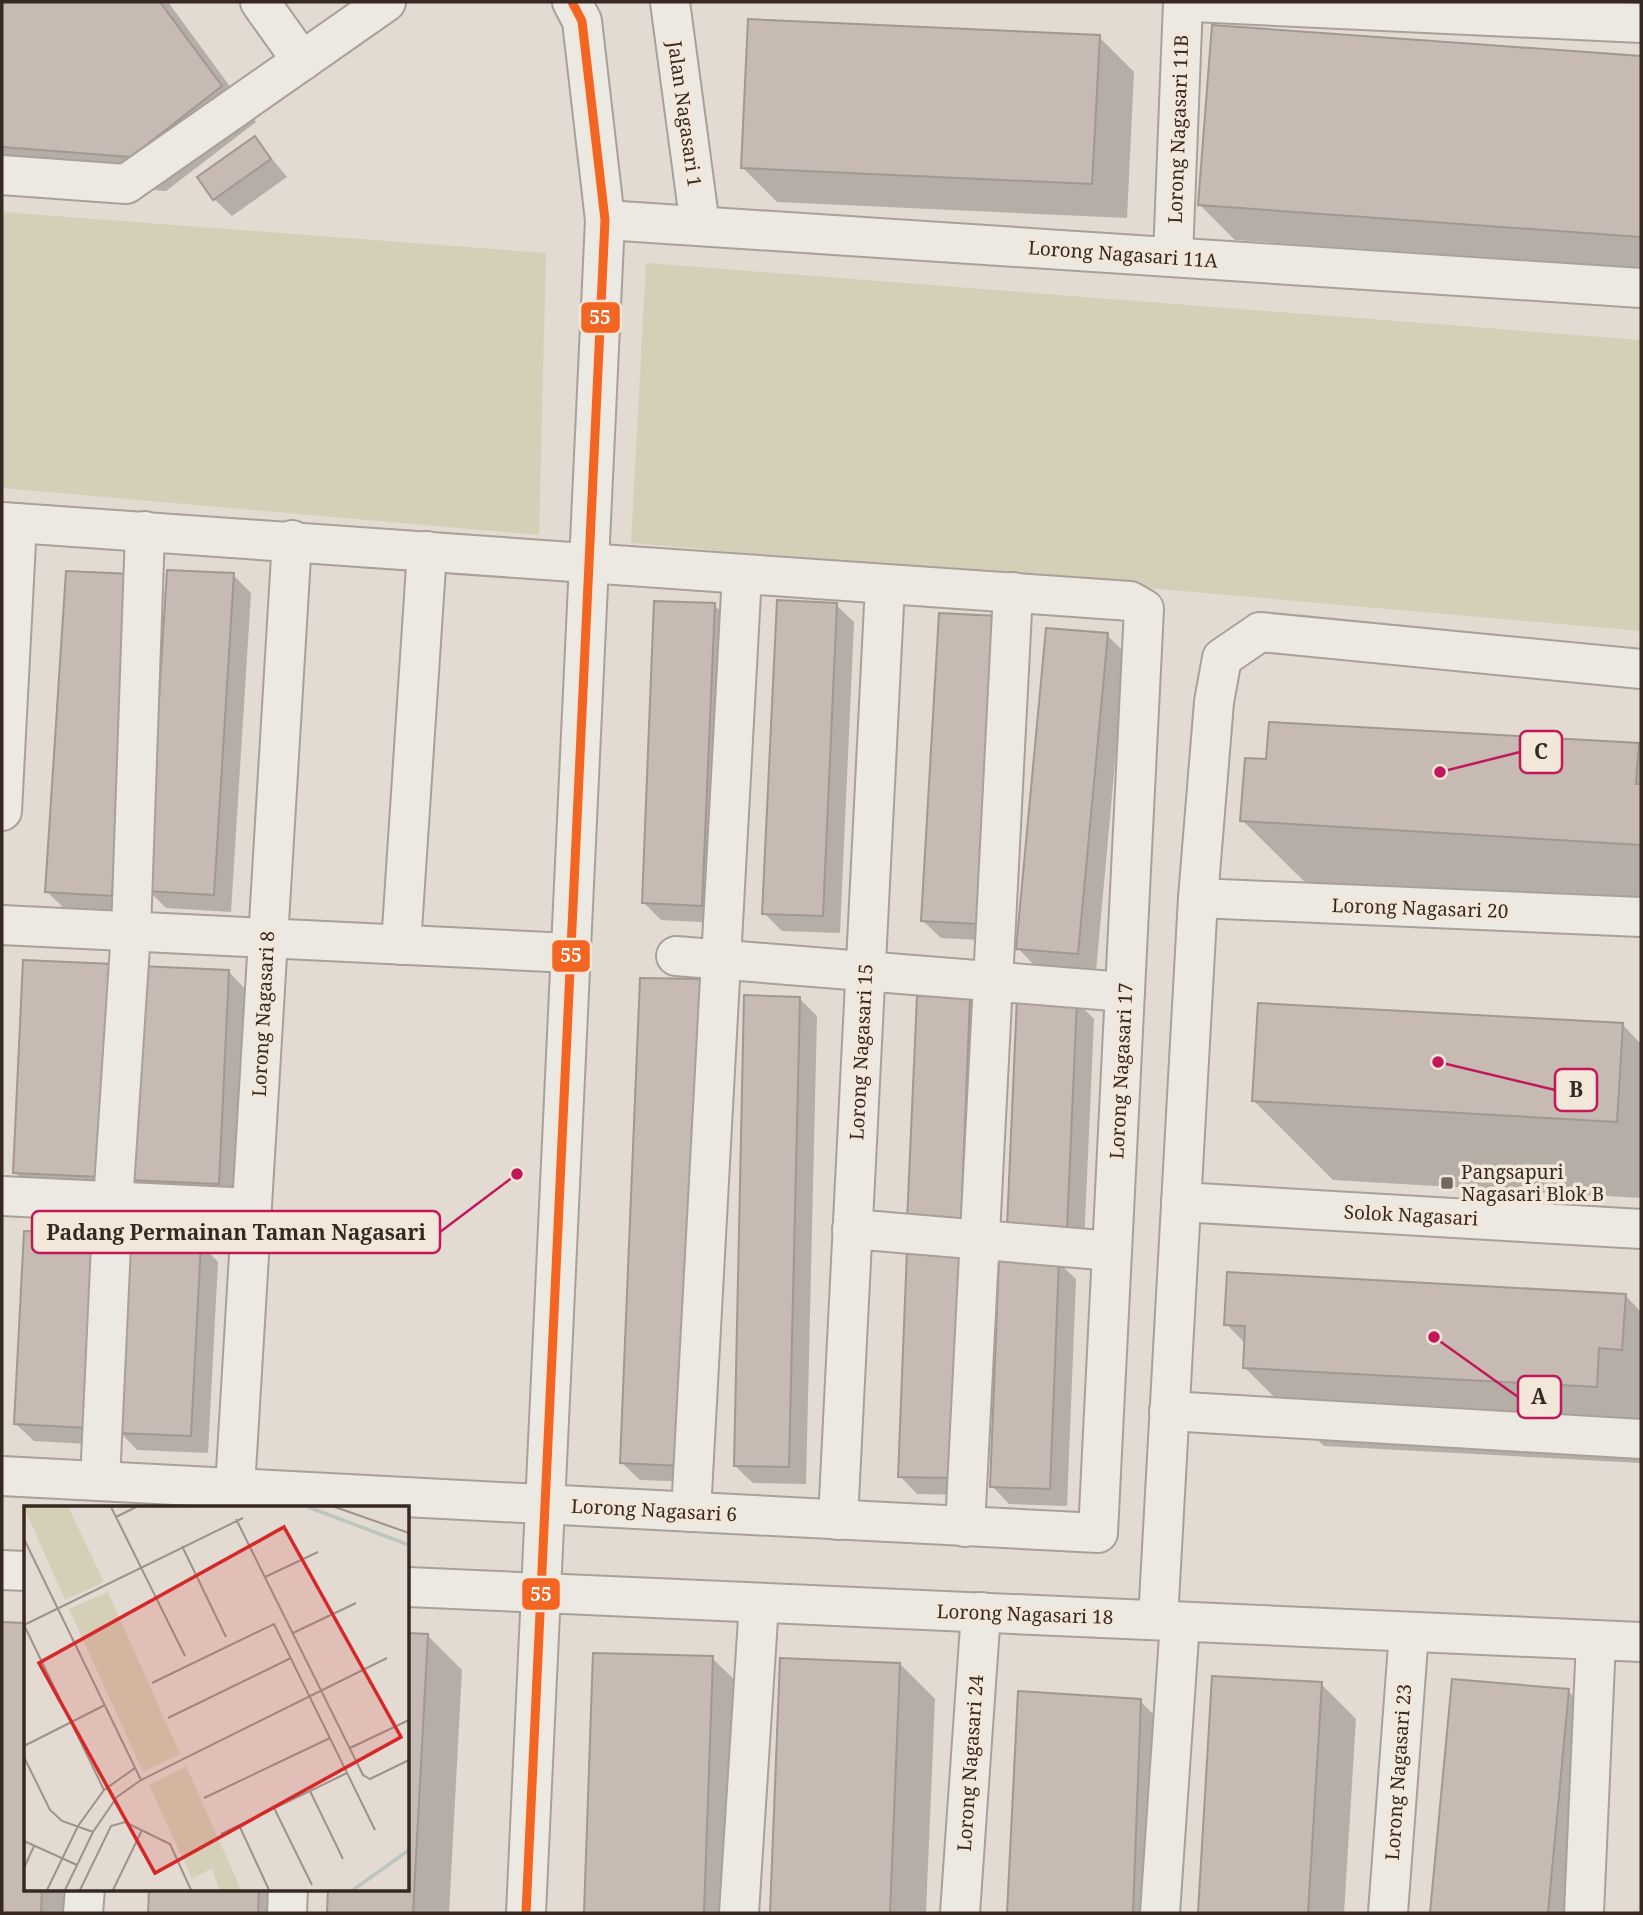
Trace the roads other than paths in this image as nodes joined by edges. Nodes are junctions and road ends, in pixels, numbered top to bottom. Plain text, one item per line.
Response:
1 (260, 2) edge
2 (386, 2) edge
3 (572, 2) edge
4 (670, 2) edge
5 (1183, 2) edge
6 (1193, 2) edge
7 (1641, 23) edge
8 (302, 61) junction
9 (2, 174) edge
10 (605, 220) junction
11 (700, 226) junction
12 (1174, 257) junction
13 (1641, 288) edge
14 (9, 523) edge
15 (145, 531) junction
16 (292, 540) junction
17 (427, 551) junction
18 (588, 562) junction
19 (742, 575) junction
20 (885, 585) junction
21 (1013, 593) junction
22 (6, 659) edge
23 (1641, 669) edge
24 (2, 799) edge
25 (1198, 898) junction
26 (1641, 917) edge
27 (2, 925) edge
28 (131, 931) junction
29 (268, 938) junction
30 (401, 945) junction
31 (569, 953) junction
32 (676, 956) dead end
33 (721, 960) junction
34 (865, 971) junction
35 (993, 981) junction
36 (1125, 992) junction
37 (2, 1196) edge
38 (113, 1202) junction
39 (1181, 1202) junction
40 (252, 1208) junction
41 (1641, 1228) edge
42 (852, 1229) junction
43 (979, 1240) junction
44 (1112, 1251) junction
45 (1169, 1411) junction
46 (1641, 1439) edge
47 (2, 1476) edge
48 (100, 1481) junction
49 (235, 1488) junction
50 (543, 1504) junction
51 (691, 1512) junction
52 (838, 1520) junction
53 (965, 1527) junction
54 (1097, 1534) joint
55 (2, 1570) edge
56 (24, 1571) edge
57 (410, 1587) edge
58 (539, 1593) junction
59 (759, 1603) junction
60 (981, 1612) junction
61 (1169, 1621) junction
62 (1409, 1632) junction
63 (1596, 1640) junction
64 (1641, 1642) edge
65 (85, 1890) edge
66 (288, 1890) edge
67 (83, 1913) edge
68 (287, 1913) edge
69 (526, 1913) edge
70 (739, 1913) edge
71 (960, 1913) edge
72 (1160, 1913) edge
73 (1388, 1913) edge
74 (1584, 1913) edge

1 - 8 street
2 - 8 street
3 - 10 street
4 - 11 street, Jalan Nagasari 1
5 - 12 street, Lorong Nagasari 11B
6 - 7 street
8 - 9 street
10 - 11 street, Lorong Nagasari 11A
10 - 18 street
11 - 12 street, Lorong Nagasari 11A
12 - 13 street, Lorong Nagasari 11A
14 - 15 street
14 - 22 street
15 - 16 street
15 - 28 street
16 - 17 street
16 - 29 street, Lorong Nagasari 8
17 - 18 street
17 - 30 street
18 - 19 street
18 - 31 street
19 - 20 street
19 - 33 street
20 - 21 street
20 - 34 street, Lorong Nagasari 15
21 - 35 street
21 - 36 street, Lorong Nagasari 17
22 - 24 street
23 - 25 street
25 - 26 street, Lorong Nagasari 20
25 - 39 street
27 - 28 street
28 - 29 street
28 - 38 street
29 - 30 street
29 - 40 street, Lorong Nagasari 8
30 - 31 street
31 - 50 street
32 - 33 street
33 - 34 street
33 - 51 street
34 - 35 street
34 - 42 street, Lorong Nagasari 15
35 - 36 street
35 - 43 street
36 - 44 street, Lorong Nagasari 17
37 - 38 street
38 - 40 street
38 - 48 street
39 - 41 street, Solok Nagasari
39 - 45 street
40 - 49 street, Lorong Nagasari 8
42 - 43 street
42 - 52 street, Lorong Nagasari 15
43 - 44 street
43 - 53 street
44 - 54 street, Lorong Nagasari 17
45 - 46 street
45 - 61 street
47 - 48 street, Lorong Nagasari 6
48 - 49 street, Lorong Nagasari 6
49 - 50 street, Lorong Nagasari 6
50 - 51 street, Lorong Nagasari 6
50 - 58 street
51 - 52 street, Lorong Nagasari 6
52 - 53 street, Lorong Nagasari 6
53 - 54 street, Lorong Nagasari 6
55 - 56 street
57 - 58 street, Lorong Nagasari 18
58 - 59 street, Lorong Nagasari 18
58 - 69 street
59 - 60 street, Lorong Nagasari 18
59 - 70 street
60 - 61 street, Lorong Nagasari 18
60 - 71 street, Lorong Nagasari 24
61 - 62 street, Lorong Nagasari 18
61 - 72 street
62 - 63 street, Lorong Nagasari 18
62 - 73 street, Lorong Nagasari 23
63 - 64 street, Lorong Nagasari 18
63 - 74 street
65 - 67 street
66 - 68 street

